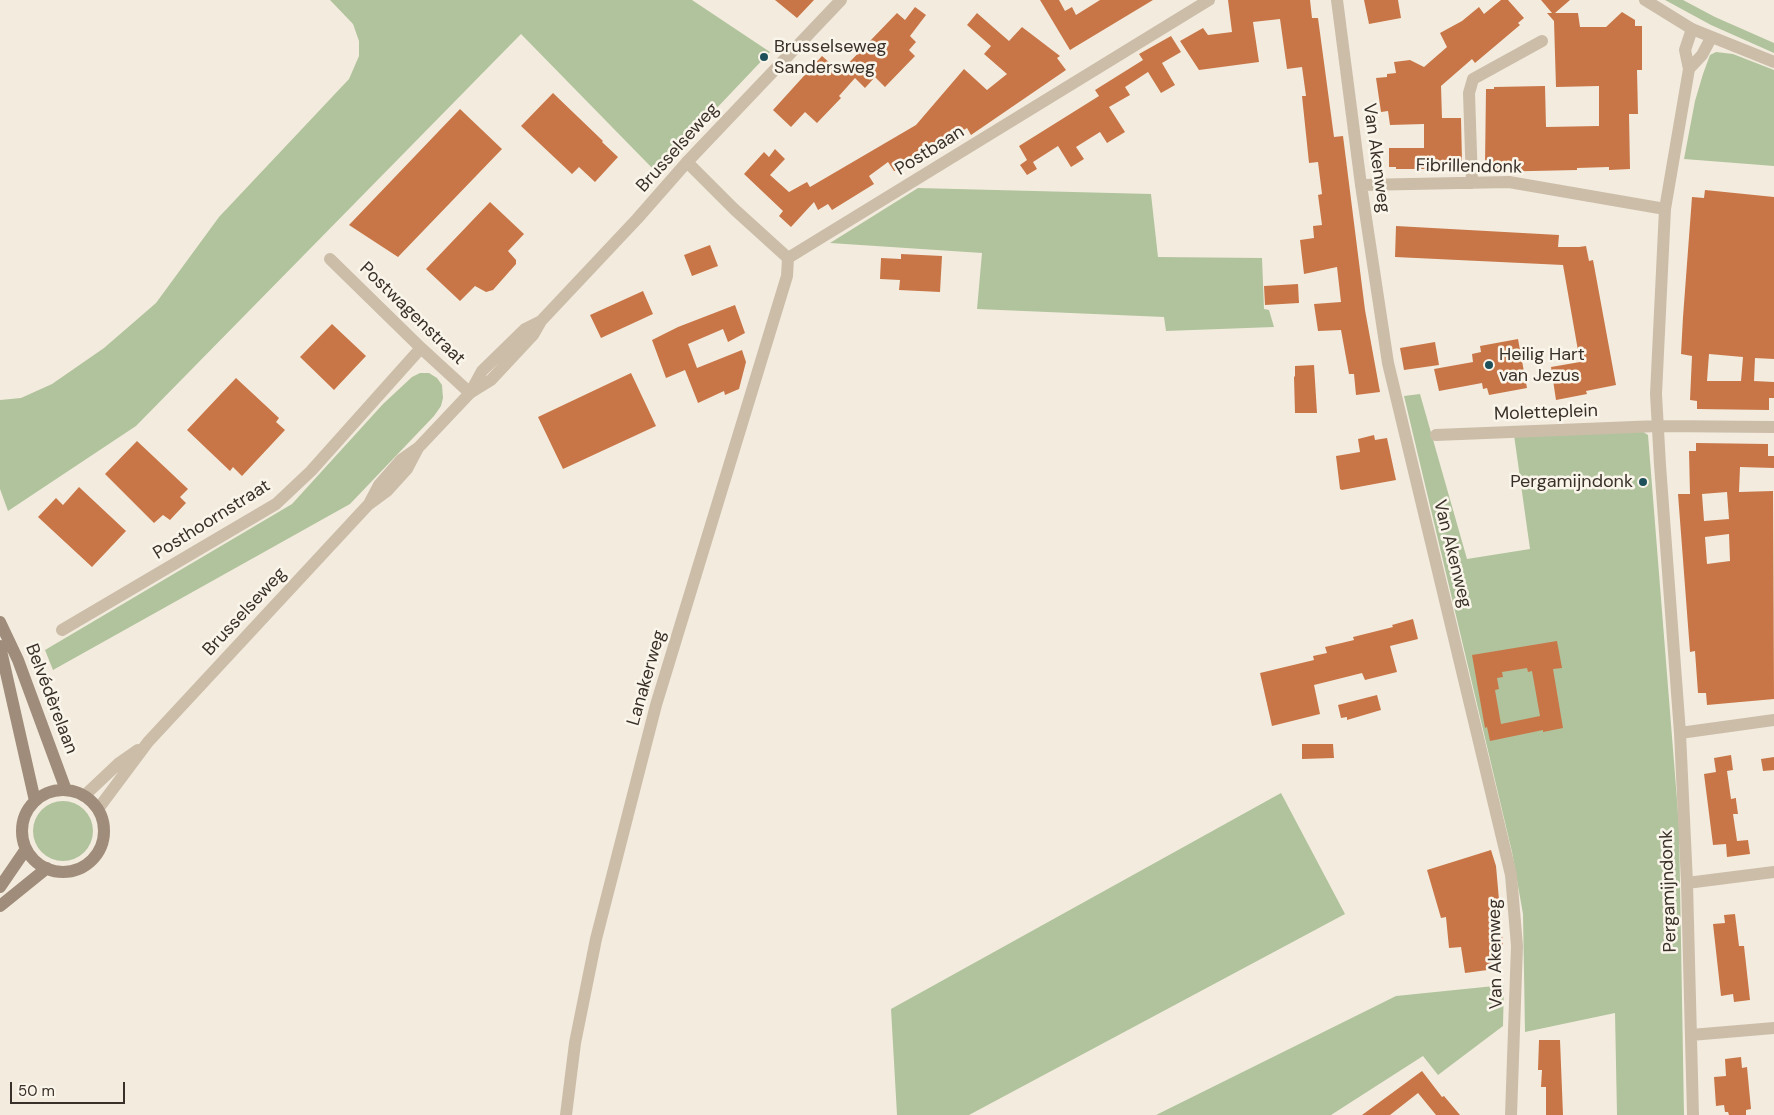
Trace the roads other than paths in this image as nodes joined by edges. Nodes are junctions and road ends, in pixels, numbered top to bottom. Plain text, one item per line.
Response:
1 (841, 0) edge
2 (1209, 0) edge
3 (1336, 0) edge
4 (1645, 0) edge
5 (1692, 29) junction
6 (1711, 38) junction
7 (1542, 41) dead end
8 (1774, 62) edge
9 (1689, 68) junction
10 (687, 162) junction
11 (1472, 183) junction
12 (1361, 185) junction
13 (1665, 209) junction
14 (788, 258) junction
15 (330, 259) dead end
16 (421, 348) junction
17 (470, 393) junction
18 (1658, 426) junction
19 (1774, 427) edge
20 (1436, 435) dead end
21 (0, 622) edge
22 (62, 630) dead end
23 (0, 646) edge
24 (1774, 720) edge
25 (1680, 733) junction
26 (148, 742) junction
27 (66, 790) junction
28 (84, 796) junction
29 (35, 801) junction
30 (98, 809) junction
31 (26, 849) junction
32 (47, 868) junction
33 (1774, 872) edge
34 (1688, 883) junction
35 (0, 887) edge
36 (0, 906) edge
37 (1774, 1028) edge
38 (1691, 1035) junction
39 (566, 1115) edge
40 (1511, 1115) edge
41 (1693, 1115) edge

1 - 10 street, Brusselseweg
2 - 14 street, Postbaan
3 - 12 street, Van Akenweg
4 - 5 street
5 - 6 street
5 - 9 street, Pergamijndonk
6 - 8 street
6 - 9 street
7 - 11 street
9 - 13 street, Pergamijndonk
10 - 14 street
10 - 17 street, Brusselseweg
11 - 12 street, Fibrillendonk
11 - 13 street, Fibrillendonk
12 - 40 street, Van Akenweg
13 - 18 street, Pergamijndonk
14 - 39 street, Lanakerweg
15 - 16 street, Postwagenstraat
16 - 17 street, Postwagenstraat
16 - 22 street, Posthoornstraat
17 - 26 street, Brusselseweg
18 - 19 street, Moletteplein
18 - 20 street, Moletteplein
18 - 25 street, Pergamijndonk
21 - 27 main road, Belvédèrelaan
23 - 29 main road, Belvédèrelaan
24 - 25 street
25 - 34 street, Pergamijndonk
26 - 28 street, Brusselseweg
26 - 30 street, Brusselseweg
27 - 28 main road
27 - 29 main road
28 - 30 main road
29 - 31 main road
30 - 32 main road
31 - 32 main road
31 - 35 main road
32 - 36 main road
33 - 34 street
34 - 38 street, Pergamijndonk
37 - 38 street
38 - 41 street, Pergamijndonk

